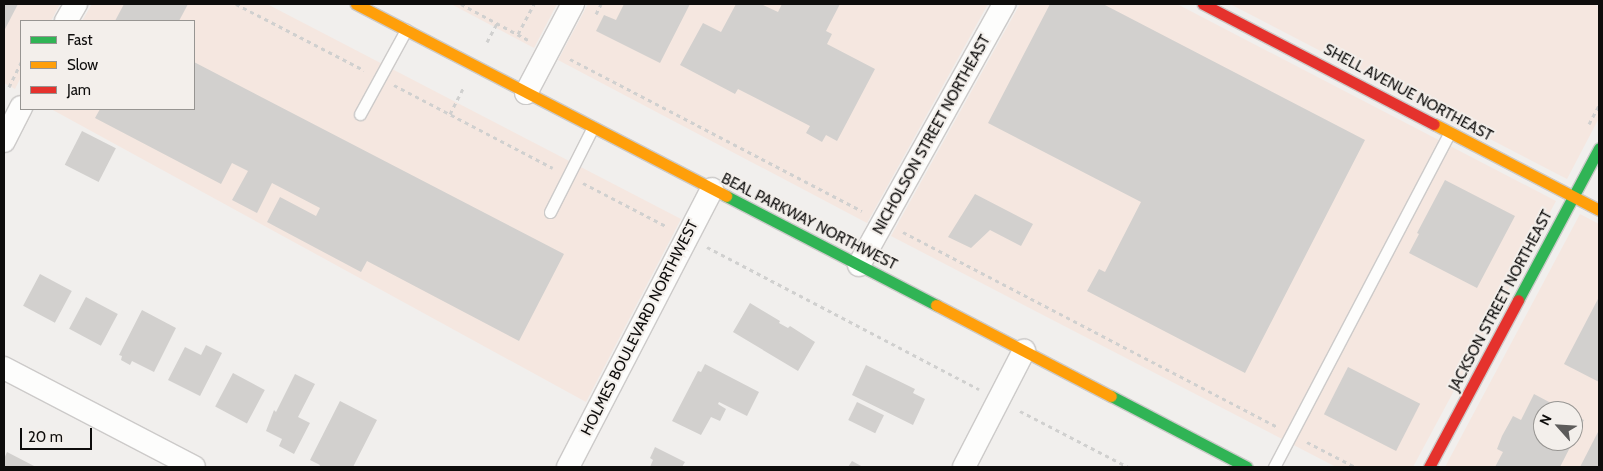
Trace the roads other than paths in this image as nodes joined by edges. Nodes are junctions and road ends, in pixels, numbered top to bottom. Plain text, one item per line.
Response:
1 (76, 4) edge
2 (356, 4) edge
3 (573, 4) edge
4 (1004, 4) edge
5 (1203, 4) edge
6 (67, 20) edge
7 (406, 30) junction
8 (526, 93) junction
9 (20, 109) edge
10 (360, 114) dead end
11 (593, 127) junction
12 (1450, 132) junction
13 (4, 141) edge
14 (1599, 148) edge
15 (712, 189) junction
16 (1574, 197) junction
17 (1599, 210) edge
18 (550, 212) dead end
19 (859, 265) junction
20 (1024, 351) junction
21 (4, 368) edge
22 (194, 467) edge
23 (568, 467) edge
24 (964, 467) edge
25 (1247, 467) edge
26 (1274, 467) edge
27 (1429, 467) edge

1 - 6 street
2 - 7 main road, BEAL PARKWAY NORTHWEST
3 - 8 street
4 - 19 street, NICHOLSON STREET NORTHEAST
5 - 12 main road, SHELL AVENUE NORTHEAST
7 - 8 main road, BEAL PARKWAY NORTHWEST
7 - 10 lane
8 - 11 main road, BEAL PARKWAY NORTHWEST
9 - 13 street
11 - 15 main road, BEAL PARKWAY NORTHWEST
11 - 18 lane
12 - 16 main road, SHELL AVENUE NORTHEAST
12 - 26 lane
14 - 16 main road, JACKSON STREET NORTHEAST
15 - 19 main road, BEAL PARKWAY NORTHWEST
15 - 23 street, HOLMES BOULEVARD NORTHWEST
16 - 17 main road, SHELL AVENUE NORTHEAST
16 - 27 main road, JACKSON STREET NORTHEAST
19 - 20 main road, BEAL PARKWAY NORTHWEST
20 - 24 street
20 - 25 main road, BEAL PARKWAY NORTHWEST
21 - 22 street

